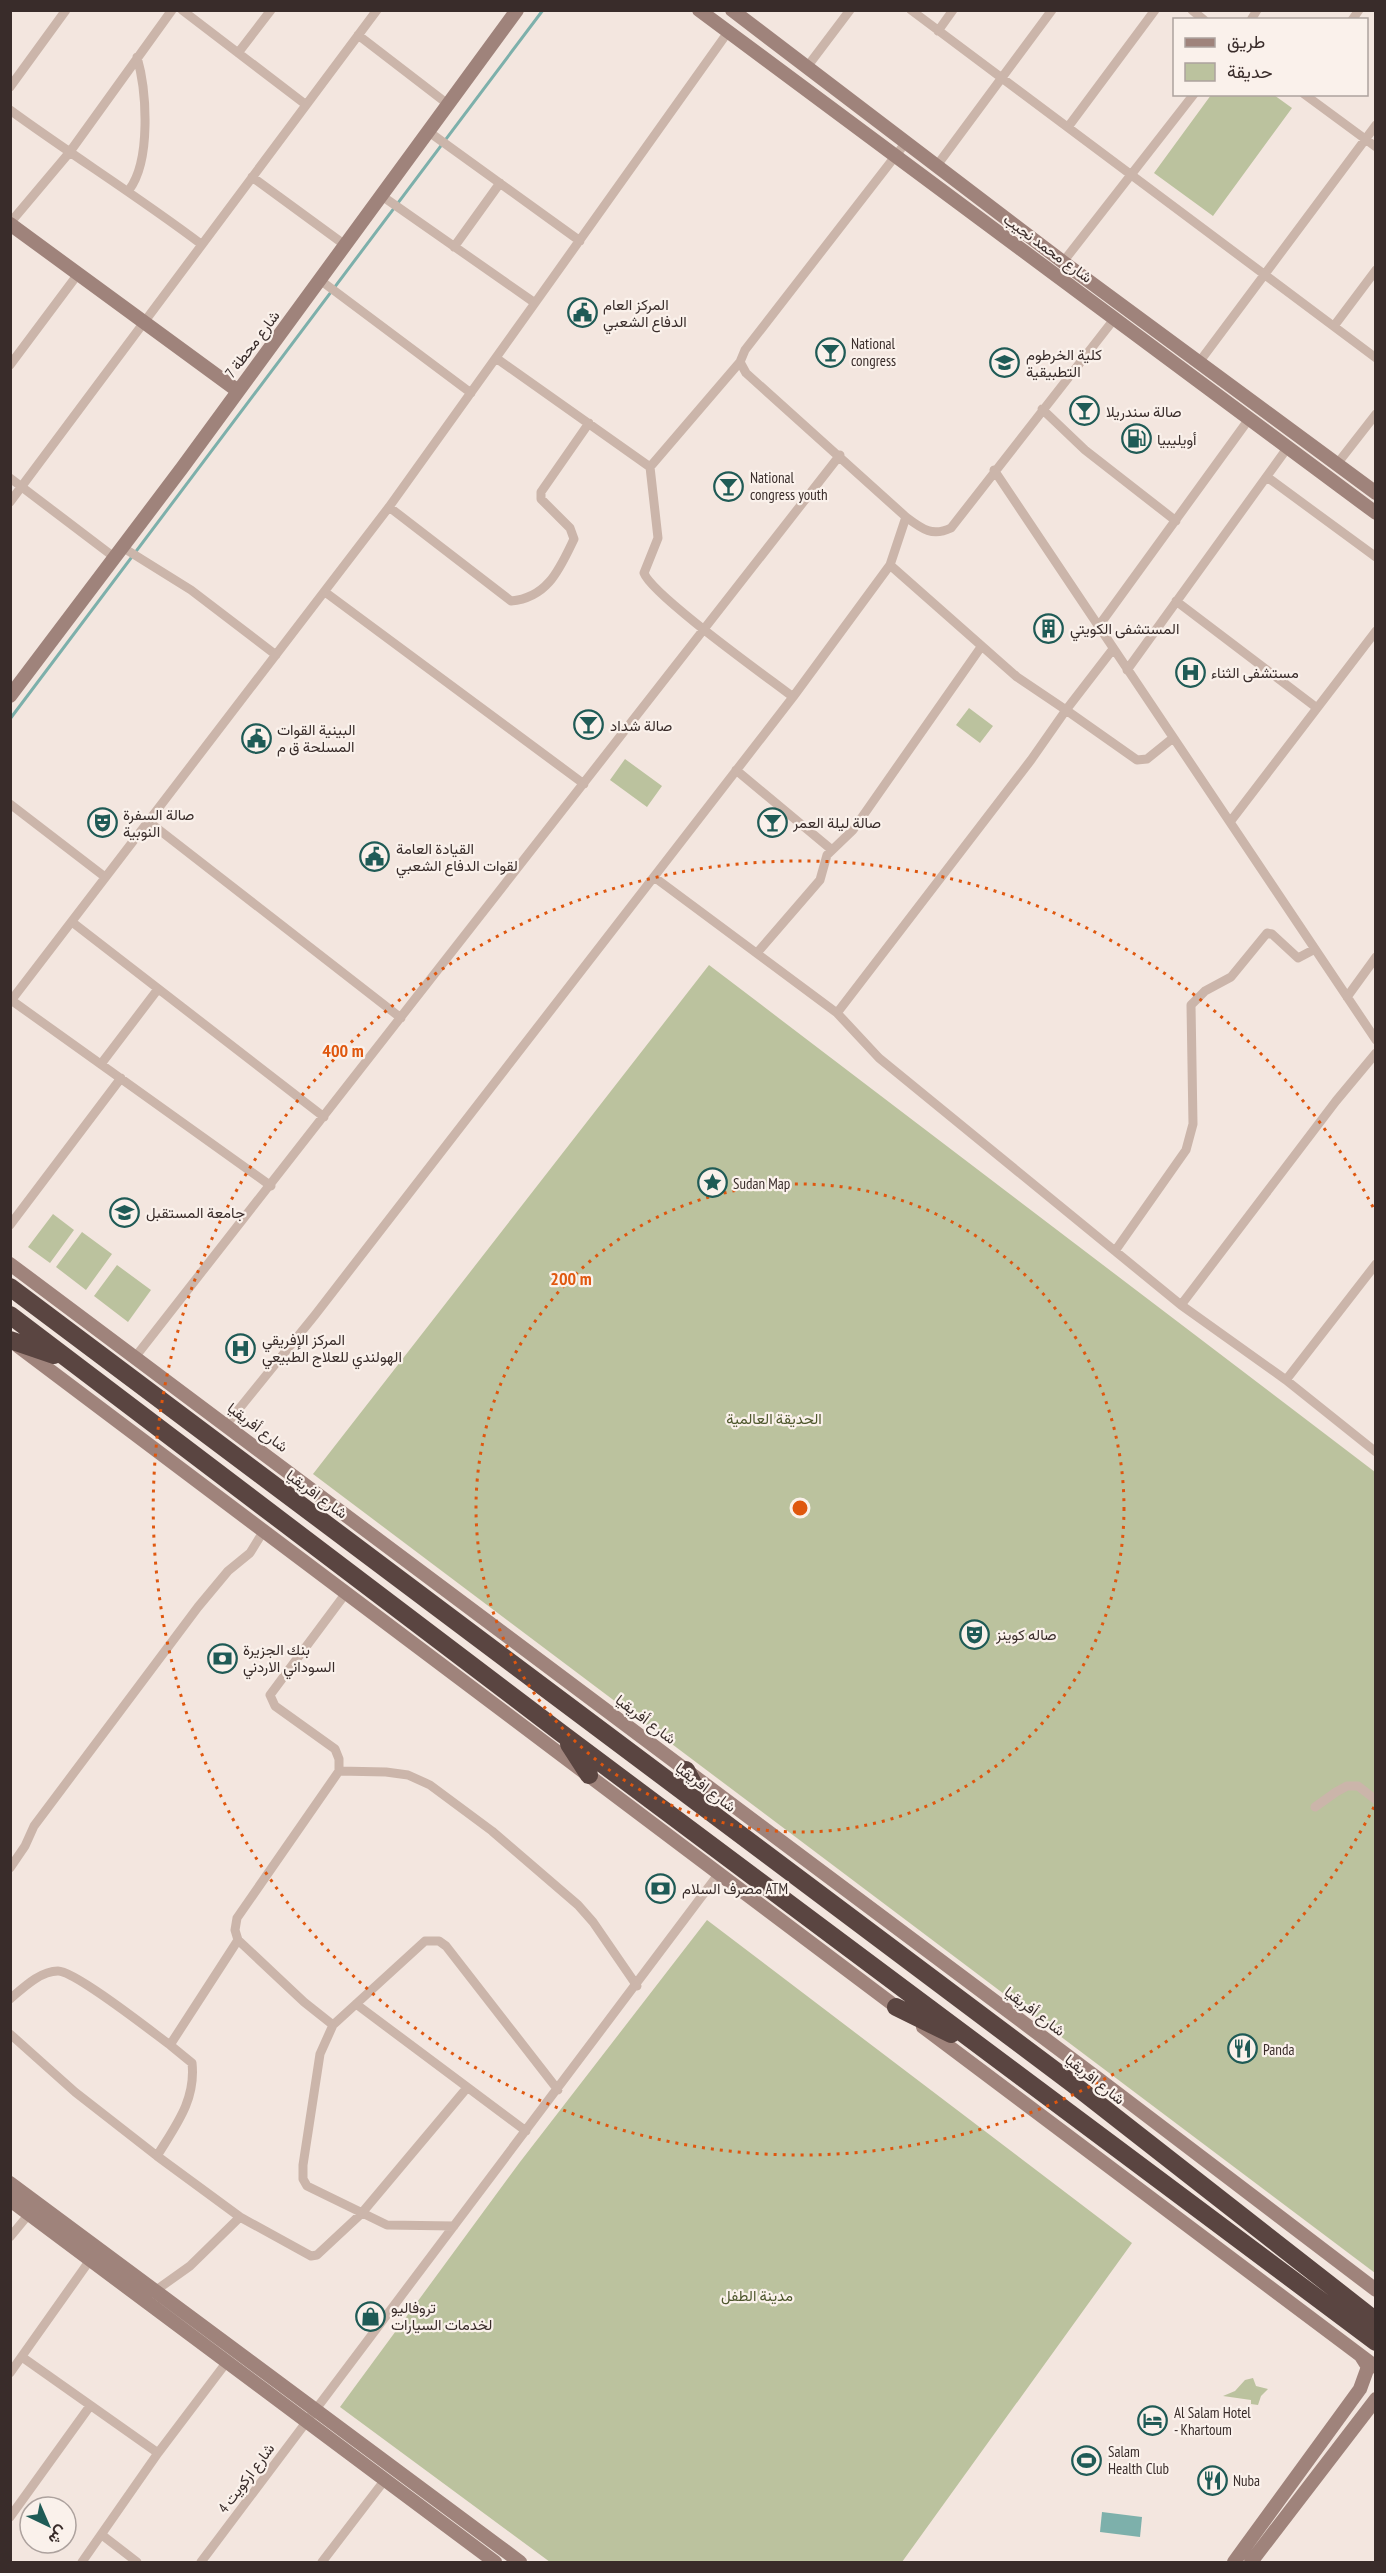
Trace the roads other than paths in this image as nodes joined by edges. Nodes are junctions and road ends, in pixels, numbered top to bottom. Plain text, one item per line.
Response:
1 (66, 10) edge
2 (172, 10) edge
3 (182, 10) edge
4 (271, 10) edge
5 (377, 10) edge
6 (517, 10) edge
7 (699, 10) edge
8 (850, 10) edge
9 (911, 10) edge
10 (953, 10) edge
11 (1052, 10) edge
12 (1155, 10) edge
13 (735, 11) edge
14 (938, 31) junction
15 (728, 32) junction
16 (358, 35) junction
17 (238, 53) junction
18 (137, 57) junction
19 (807, 67) junction
20 (1003, 79) junction
21 (10, 87) edge
22 (1192, 96) edge
23 (1307, 96) edge
24 (305, 104) junction
25 (449, 105) junction
26 (10, 110) edge
27 (1376, 125) edge
28 (1068, 127) junction
29 (429, 132) junction
30 (1365, 139) junction
31 (907, 141) junction
32 (1376, 147) edge
33 (69, 153) junction
34 (895, 156) junction
35 (938, 164) junction
36 (1132, 174) junction
37 (252, 177) junction
38 (500, 183) junction
39 (129, 190) junction
40 (382, 196) junction
41 (10, 224) edge
42 (580, 241) junction
43 (201, 244) junction
44 (345, 245) junction
45 (454, 247) junction
46 (1063, 262) junction
47 (1376, 270) edge
48 (78, 274) junction
49 (1266, 274) junction
50 (320, 280) junction
51 (535, 303) junction
52 (1115, 318) junction
53 (146, 324) junction
54 (1334, 326) junction
55 (496, 358) junction
56 (1376, 358) edge
57 (1200, 361) junction
58 (740, 362) junction
59 (10, 365) edge
60 (238, 391) junction
61 (471, 393) junction
62 (1042, 409) junction
63 (1376, 414) edge
64 (1249, 418) junction
65 (589, 423) junction
66 (1288, 447) junction
67 (840, 455) junction
68 (1337, 464) junction
69 (650, 467) junction
70 (994, 470) junction
71 (1267, 477) junction
72 (10, 478) edge
73 (22, 486) junction
74 (1376, 493) edge
75 (10, 502) edge
76 (390, 507) junction
77 (1376, 513) edge
78 (906, 517) junction
79 (1176, 521) junction
80 (118, 552) junction
81 (1376, 557) edge
82 (890, 565) junction
83 (325, 592) junction
84 (1176, 601) junction
85 (1098, 627) junction
86 (704, 629) junction
87 (1376, 631) edge
88 (981, 647) junction
89 (1113, 649) junction
90 (276, 655) junction
91 (1127, 670) junction
92 (10, 696) edge
93 (793, 697) junction
94 (1317, 708) junction
95 (1066, 711) junction
96 (1173, 738) junction
97 (736, 770) junction
98 (584, 784) junction
99 (10, 804) edge
100 (148, 822) junction
101 (1230, 822) junction
102 (832, 850) junction
103 (105, 877) junction
104 (654, 877) junction
105 (72, 922) junction
106 (1314, 949) junction
107 (757, 953) junction
108 (1376, 957) edge
109 (158, 989) junction
110 (12, 997) edge
111 (1347, 997) junction
112 (837, 1013) junction
113 (401, 1018) junction
114 (1376, 1040) edge
115 (1376, 1053) edge
116 (101, 1064) junction
117 (121, 1078) junction
118 (324, 1117) junction
119 (271, 1186) junction
120 (10, 1225) edge
121 (1115, 1251) junction
122 (10, 1264) edge
123 (1376, 1264) edge
124 (10, 1287) edge
125 (1181, 1305) junction
126 (10, 1315) edge
127 (10, 1340) edge
128 (136, 1356) junction
129 (71, 1361) junction
130 (1286, 1380) junction
131 (167, 1393) junction
132 (226, 1425) junction
133 (1376, 1452) edge
134 (263, 1532) junction
135 (369, 1555) junction
136 (394, 1574) junction
137 (357, 1576) junction
138 (346, 1593) junction
139 (390, 1603) junction
140 (561, 1733) junction
141 (686, 1770) junction
142 (339, 1771) junction
143 (589, 1775) junction
144 (1376, 1800) edge
145 (1315, 1807) dead end
146 (707, 1810) junction
147 (12, 1863) edge
148 (720, 1872) junction
149 (238, 1940) junction
150 (637, 1986) junction
151 (10, 2000) edge
152 (356, 2004) junction
153 (896, 2007) junction
154 (333, 2025) junction
155 (10, 2034) edge
156 (170, 2045) junction
157 (989, 2053) junction
158 (466, 2089) junction
159 (558, 2090) junction
160 (526, 2131) junction
161 (157, 2156) junction
162 (10, 2183) edge
163 (10, 2200) edge
164 (29, 2214) junction
165 (361, 2214) junction
166 (240, 2217) junction
167 (454, 2226) junction
168 (10, 2237) edge
169 (90, 2260) junction
170 (1376, 2290) edge
171 (155, 2291) junction
172 (1376, 2321) edge
173 (1376, 2342) edge
174 (1360, 2354) junction
175 (22, 2357) junction
176 (226, 2363) junction
177 (1376, 2367) edge
178 (10, 2373) edge
179 (1376, 2399) edge
180 (90, 2406) junction
181 (315, 2410) junction
182 (305, 2423) junction
183 (158, 2453) junction
184 (384, 2481) junction
185 (10, 2517) edge
186 (102, 2535) junction
187 (82, 2562) edge
188 (137, 2562) edge
189 (201, 2562) edge
190 (322, 2562) edge
191 (495, 2562) edge
192 (520, 2562) edge
193 (1234, 2562) edge
194 (1251, 2562) edge

1 - 21 street
2 - 18 street
3 - 17 street
4 - 17 street
5 - 16 street
6 - 25 street, شارع محطة 7
7 - 15 street, شارع محمد نجيب
8 - 19 street
9 - 14 street
10 - 14 street
11 - 20 street
12 - 28 street
13 - 19 street, شارع محمد نجيب
14 - 20 street
15 - 34 street, شارع محمد نجيب
15 - 42 street
16 - 24 street
16 - 25 street
17 - 24 street
18 - 33 street
18 - 39 street
19 - 31 street, شارع محمد نجيب
20 - 28 street
20 - 35 street
22 - 36 street
23 - 30 street
24 - 37 street
25 - 29 street, شارع محطة 7
26 - 33 street
27 - 30 street
28 - 36 street
29 - 38 street
29 - 40 street, شارع محطة 7
30 - 32 street
30 - 49 street
31 - 34 street
31 - 35 street, شارع محمد نجيب
33 - 39 street
33 - 41 street
34 - 52 street, شارع محمد نجيب
34 - 58 street
35 - 46 street, شارع محمد نجيب
36 - 46 street
36 - 49 street
37 - 43 street
37 - 44 street
38 - 42 street
38 - 45 street
39 - 43 street
40 - 44 street, شارع محطة 7
40 - 45 street
41 - 48 street
42 - 51 street
43 - 53 street
44 - 50 street, شارع محطة 7
45 - 51 street
46 - 57 street, شارع محمد نجيب
47 - 54 street
48 - 53 street
48 - 59 street
49 - 54 street
49 - 57 street
50 - 60 street, شارع محطة 7
50 - 61 street
51 - 55 street
52 - 62 street
52 - 64 street, شارع محمد نجيب
53 - 60 street
53 - 73 street
54 - 56 street
55 - 61 street
55 - 65 street
57 - 68 street, شارع محمد نجيب
58 - 67 street
58 - 69 street
60 - 80 street, شارع محطة 7
61 - 76 street
62 - 70 street
62 - 79 street
63 - 68 street
64 - 66 street, شارع محمد نجيب
64 - 79 street
65 - 69 street
65 - 76 street
66 - 71 street
66 - 77 street, شارع محمد نجيب
67 - 78 street
67 - 86 street
68 - 74 street, شارع محمد نجيب
69 - 86 street
70 - 78 street
70 - 85 street
71 - 81 street
71 - 84 street
72 - 73 street
73 - 75 street
73 - 80 street
76 - 83 street
78 - 82 street
79 - 85 street
80 - 90 street
80 - 92 street, شارع محطة 7
82 - 88 street
82 - 93 street
83 - 90 street
83 - 98 street
84 - 91 street
84 - 94 street
85 - 89 street
86 - 93 street
86 - 98 street
87 - 94 street
88 - 95 street
88 - 102 street
89 - 91 street
89 - 95 street
90 - 100 street
91 - 96 street
93 - 97 street
94 - 101 street
95 - 96 street
95 - 112 street
96 - 101 street
97 - 102 street
97 - 104 street
98 - 113 street
99 - 103 street
100 - 103 street
100 - 113 street
101 - 106 street
102 - 107 street
103 - 105 street
104 - 107 street
104 - 132 street
105 - 109 street
105 - 110 street
106 - 111 street
106 - 121 street
107 - 112 street
108 - 111 street
109 - 116 street
109 - 118 street
110 - 116 street
111 - 114 street
112 - 121 street
113 - 118 street
115 - 125 street
116 - 117 street
117 - 119 street
117 - 120 street
118 - 119 street
119 - 128 street
121 - 125 street
122 - 128 street, شارع أفريقيا
123 - 130 street
124 - 131 highway, شارع افريقيا
125 - 130 street
126 - 129 highway
127 - 129 highway
127 - 134 street
128 - 131 street, شارع أفريقيا
129 - 137 highway
130 - 133 street
131 - 132 street, شارع أفريقيا
131 - 135 highway, شارع افريقيا
132 - 141 street, شارع أفريقيا
134 - 138 street
134 - 147 street
135 - 136 highway, شارع افريقيا
135 - 137 highway
136 - 139 highway
136 - 146 highway, شارع افريقيا
137 - 139 highway
138 - 142 street
138 - 143 street
139 - 140 highway
140 - 143 highway
140 - 157 highway
141 - 146 highway
141 - 170 street, شارع أفريقيا
142 - 149 street
142 - 150 street
143 - 148 street
144 - 145 street
146 - 172 highway, شارع افريقيا
148 - 150 street, شارع اركويت 4
148 - 153 street
149 - 154 street
149 - 156 street
150 - 159 street, شارع اركويت 4
151 - 156 street
152 - 154 street
152 - 158 street
152 - 159 street
153 - 157 highway
153 - 174 street
154 - 165 street
155 - 161 street
156 - 161 street
157 - 173 highway
158 - 160 street
158 - 165 street
159 - 160 street, شارع اركويت 4
160 - 167 street, شارع اركويت 4
161 - 166 street
162 - 171 street
163 - 164 street
164 - 168 street
164 - 169 street
165 - 166 street
165 - 167 street
166 - 171 street
167 - 181 street, شارع اركويت 4
169 - 175 street
169 - 176 street
171 - 181 street
174 - 177 street
174 - 193 street
175 - 178 street
175 - 180 street
176 - 182 street
176 - 183 street
179 - 194 street
180 - 183 street
180 - 185 street
181 - 182 street, شارع اركويت 4
181 - 192 street
182 - 184 street
182 - 189 street, شارع اركويت 4
183 - 186 street
184 - 190 street
184 - 191 street
186 - 187 street
186 - 188 street

